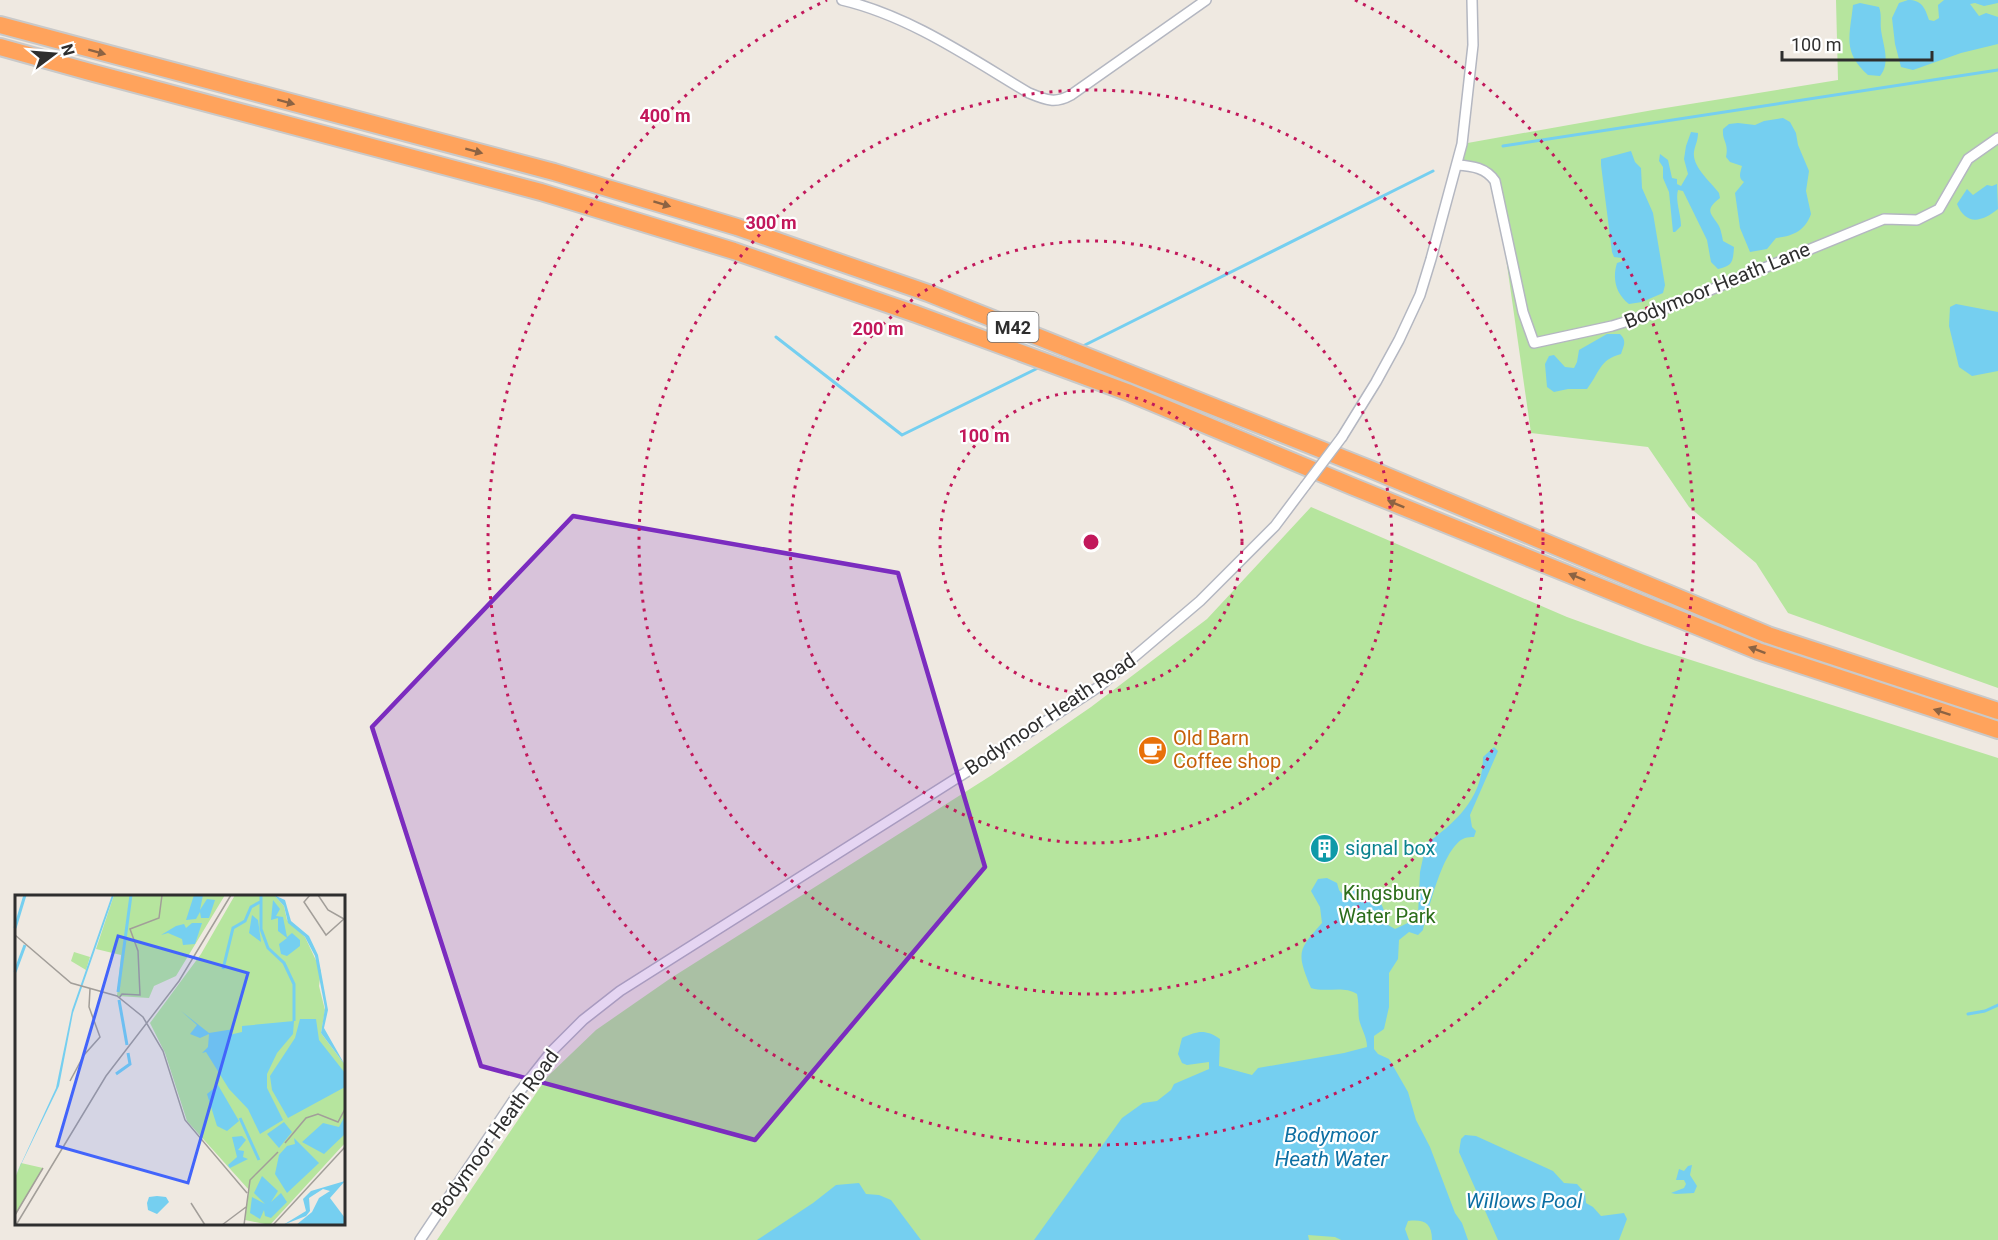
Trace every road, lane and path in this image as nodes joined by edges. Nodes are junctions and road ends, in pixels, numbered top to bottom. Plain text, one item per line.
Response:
1 (842, 0) edge
2 (1206, 0) edge
3 (1472, 0) edge
4 (0, 26) edge
5 (0, 47) edge
6 (1998, 138) edge
7 (1457, 165) junction
8 (1998, 711) edge
9 (1998, 730) edge
10 (420, 1240) edge

1 - 2 street
3 - 7 street, Bodymoor Heath Road
4 -> 8 highway, M42
9 -> 5 highway, M42
6 - 7 street, Bodymoor Heath Lane
7 - 10 street, Bodymoor Heath Road, bridge

